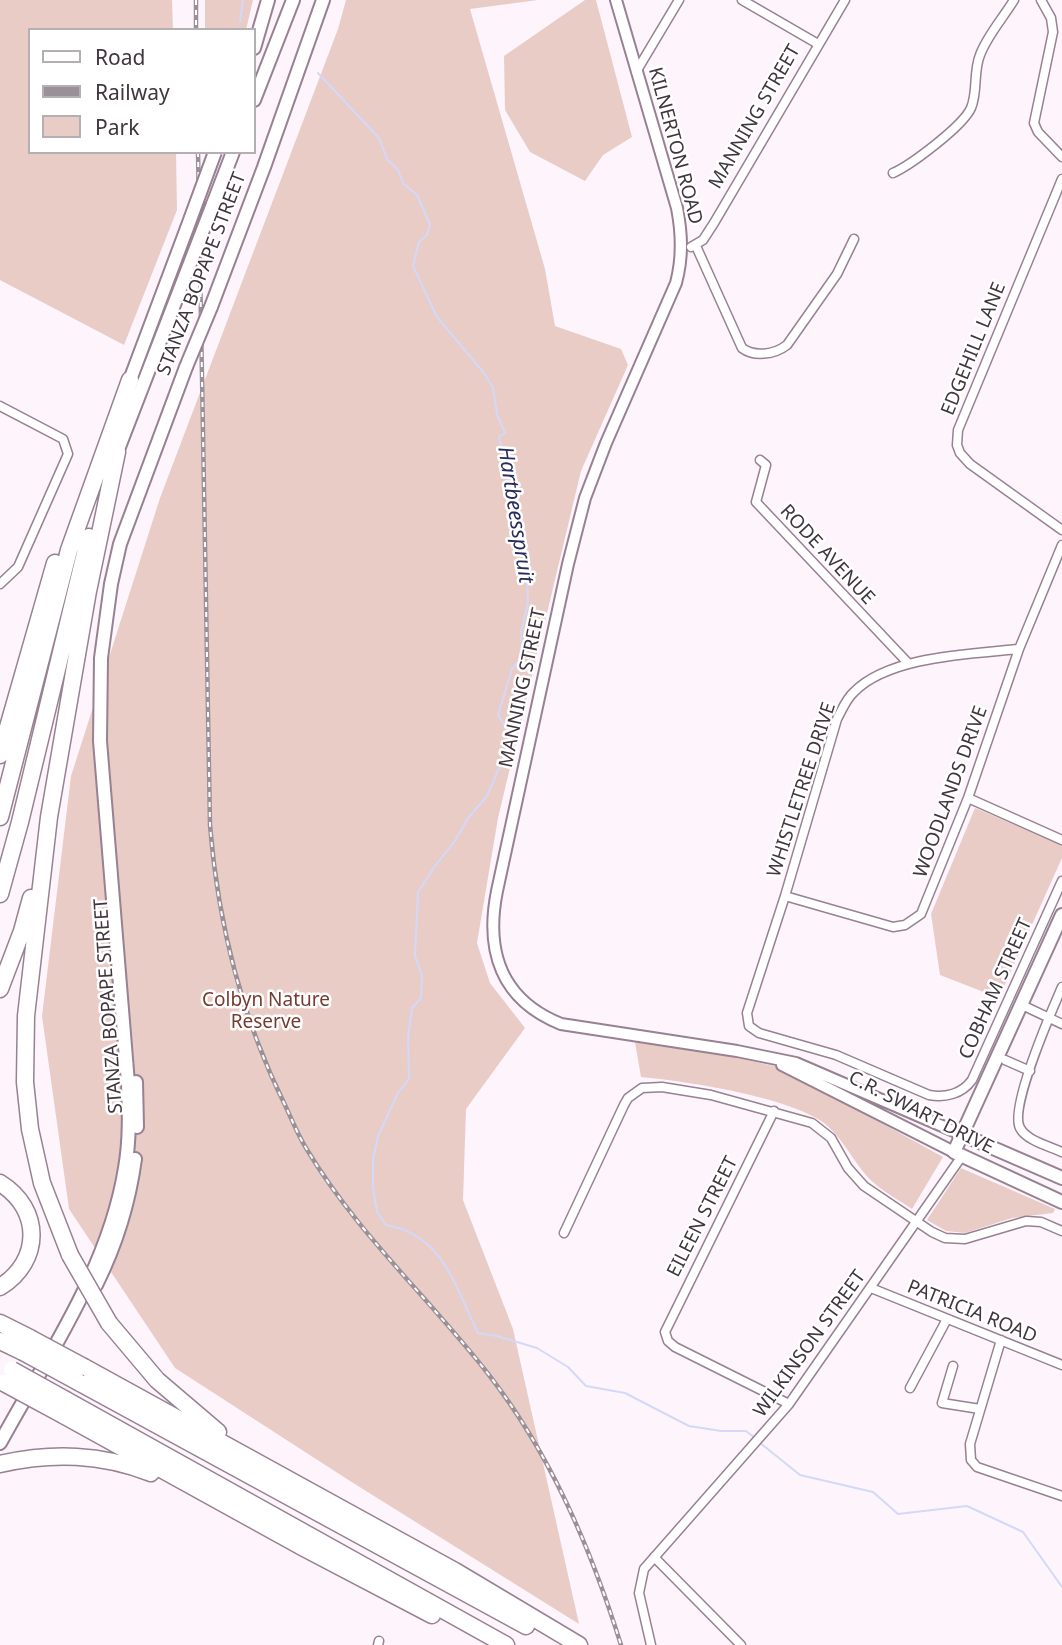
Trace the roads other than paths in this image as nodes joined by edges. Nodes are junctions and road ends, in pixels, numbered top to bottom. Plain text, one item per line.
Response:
1 (268, 0) edge
2 (293, 0) edge
3 (323, 0) edge
4 (617, 0) edge
5 (679, 0) edge
6 (742, 0) edge
7 (845, 0) edge
8 (1014, 0) edge
9 (1041, 0) edge
10 (256, 41) edge
11 (818, 44) junction
12 (636, 72) junction
13 (256, 95) edge
14 (214, 154) edge
15 (232, 154) edge
16 (1062, 157) edge
17 (892, 173) dead end
18 (1062, 179) edge
19 (854, 239) dead end
20 (681, 262) joint
21 (130, 380) junction
22 (0, 406) edge
23 (117, 452) junction
24 (760, 460) dead end
25 (128, 521) junction
26 (1062, 530) edge
27 (1062, 545) edge
28 (0, 584) edge
29 (1019, 649) junction
30 (908, 663) junction
31 (0, 755) edge
32 (968, 798) junction
33 (0, 817) edge
34 (49, 817) junction
35 (1062, 840) edge
36 (1062, 881) edge
37 (0, 894) edge
38 (785, 896) junction
39 (1062, 915) edge
40 (1062, 932) edge
41 (1062, 987) edge
42 (0, 989) edge
43 (528, 1005) joint
44 (1025, 1006) junction
45 (1048, 1018) junction
46 (1062, 1024) edge
47 (749, 1026) joint
48 (764, 1056) junction
49 (1005, 1060) junction
50 (1030, 1071) junction
51 (774, 1111) junction
52 (966, 1136) junction
53 (1062, 1152) edge
54 (958, 1154) junction
55 (1062, 1178) edge
56 (0, 1184) edge
57 (1062, 1202) edge
58 (917, 1220) junction
59 (1062, 1231) edge
60 (564, 1233) dead end
61 (0, 1287) edge
62 (871, 1288) junction
63 (947, 1319) junction
64 (0, 1323) edge
65 (1001, 1340) junction
66 (0, 1341) edge
67 (26, 1345) junction
68 (1062, 1365) edge
69 (953, 1366) dead end
70 (4, 1375) edge
71 (82, 1375) junction
72 (909, 1388) dead end
73 (789, 1404) junction
74 (65, 1407) junction
75 (980, 1409) junction
76 (0, 1443) edge
77 (0, 1462) edge
78 (1062, 1496) edge
79 (345, 1510) junction
80 (261, 1525) junction
81 (654, 1557) junction
82 (494, 1645) edge
83 (506, 1645) edge
84 (558, 1645) edge
85 (579, 1645) edge
86 (651, 1645) edge
87 (741, 1645) edge

1 - 10 main road
2 - 13 main road
3 - 25 main road, STANZA BOPAPE STREET, bridge
4 - 12 street, KILNERTON ROAD
5 - 12 street
6 - 11 street
7 - 11 street, MANNING STREET
8 - 17 street
9 - 16 street
11 - 19 street, MANNING STREET
12 - 20 street, KILNERTON ROAD
14 - 21 main road, bridge
15 - 23 main road, bridge
18 - 26 street, EDGEHILL LANE
20 - 43 street, MANNING STREET
21 - 31 highway
21 - 33 highway
22 - 28 street
23 - 34 highway
23 - 37 highway
24 - 30 street, RODE AVENUE
25 - 76 main road, STANZA BOPAPE STREET
25 - 77 main road, STANZA BOPAPE STREET
27 - 29 street, WOODLANDS DRIVE
29 - 30 street, WHISTLETREE DRIVE
29 - 32 street, WOODLANDS DRIVE
30 - 38 street, WHISTLETREE DRIVE
32 - 35 street
32 - 38 street, WOODLANDS DRIVE
34 - 42 highway
34 - 79 highway, bridge
36 - 47 street, COBHAM STREET
38 - 47 street, WHISTLETREE DRIVE
39 - 44 main road
40 - 44 main road
41 - 45 street
43 - 48 street, C.R. SWART DRIVE
44 - 45 street
44 - 49 main road
44 - 52 main road
45 - 46 street
45 - 50 street
48 - 52 street, C.R. SWART DRIVE
48 - 54 street, C.R. SWART DRIVE
49 - 50 street
49 - 52 main road
50 - 53 street
51 - 58 street
51 - 60 street
51 - 73 street, EILEEN STREET
52 - 54 main road
52 - 55 main road, C.R. SWART DRIVE
54 - 57 main road, C.R. SWART DRIVE
54 - 58 street, WILKINSON STREET
56 - 61 highway
58 - 59 street
58 - 62 street, WILKINSON STREET
62 - 63 street, PATRICIA ROAD
62 - 73 street, WILKINSON STREET
63 - 65 street, PATRICIA ROAD
63 - 72 street
64 - 67 highway
65 - 68 street, PATRICIA ROAD
65 - 75 street
66 - 67 highway
67 - 71 highway, bridge
69 - 75 street
70 - 74 highway, bridge
71 - 79 highway
71 - 84 highway
73 - 81 street, WILKINSON STREET
74 - 80 highway
74 - 83 highway
75 - 78 street
77 - 80 highway
79 - 85 highway
80 - 82 highway
81 - 86 street, WILKINSON STREET
81 - 87 street

